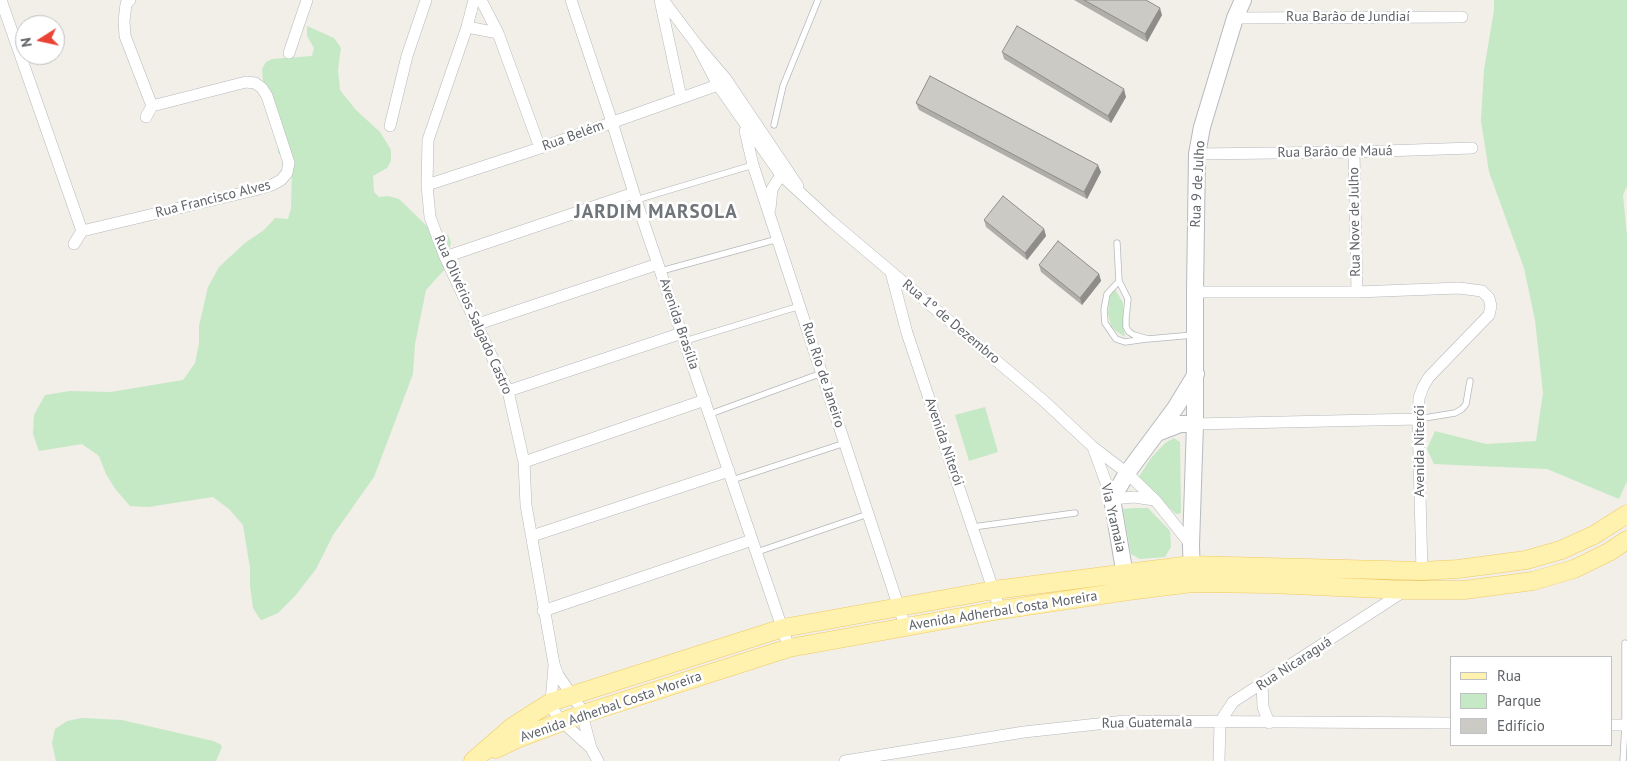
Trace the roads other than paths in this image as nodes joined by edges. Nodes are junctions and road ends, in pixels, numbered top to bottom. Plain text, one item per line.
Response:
1 (1, 0) edge
2 (130, 0) edge
3 (307, 0) edge
4 (426, 0) edge
5 (474, 0) edge
6 (481, 0) edge
7 (571, 0) edge
8 (662, 0) edge
9 (818, 0) edge
10 (1243, 0) edge
11 (1462, 17) dead end
12 (1235, 18) junction
13 (467, 27) junction
14 (498, 33) junction
15 (697, 45) junction
16 (289, 53) dead end
17 (718, 85) junction
18 (681, 97) junction
19 (152, 106) junction
20 (746, 108) junction
21 (146, 117) dead end
22 (612, 122) junction
23 (744, 123) junction
24 (774, 125) dead end
25 (390, 126) dead end
26 (540, 148) junction
27 (1472, 148) dead end
28 (1354, 152) junction
29 (1197, 154) junction
30 (755, 171) junction
31 (781, 176) junction
32 (427, 185) junction
33 (635, 196) junction
34 (769, 213) junction
35 (82, 231) junction
36 (778, 239) junction
37 (1117, 243) dead end
38 (74, 244) dead end
39 (445, 256) junction
40 (660, 268) junction
41 (891, 272) junction
42 (1120, 281) junction
43 (1195, 292) junction
44 (1356, 292) junction
45 (800, 306) junction
46 (478, 324) junction
47 (1195, 335) junction
48 (683, 337) junction
49 (1148, 339) junction
50 (822, 373) junction
51 (1196, 374) junction
52 (1470, 381) dead end
53 (508, 390) junction
54 (705, 400) junction
55 (710, 414) junction
56 (1418, 419) junction
57 (1195, 424) junction
58 (1156, 433) junction
59 (845, 443) junction
60 (1093, 447) junction
61 (524, 462) junction
62 (1127, 473) junction
63 (731, 476) junction
64 (1112, 499) junction
65 (1156, 501) junction
66 (1076, 513) dead end
67 (868, 514) junction
68 (1627, 514) edge
69 (973, 527) junction
70 (532, 536) junction
71 (752, 540) junction
72 (1627, 540) edge
73 (1191, 545) junction
74 (756, 552) junction
75 (1191, 565) junction
76 (1422, 571) junction
77 (1125, 573) junction
78 (1192, 583) junction
79 (994, 590) junction
80 (1406, 590) junction
81 (1128, 591) junction
82 (899, 607) junction
83 (1000, 610) junction
84 (544, 611) junction
85 (905, 626) junction
86 (783, 628) junction
87 (1625, 643) dead end
88 (789, 648) junction
89 (554, 664) junction
90 (1262, 684) junction
91 (572, 694) junction
92 (551, 702) junction
93 (583, 714) junction
94 (563, 722) junction
95 (1220, 722) junction
96 (1269, 723) junction
97 (1450, 723) edge
98 (1612, 724) edge
99 (1626, 725) edge
100 (591, 748) junction
101 (475, 760) edge
102 (598, 761) edge
103 (845, 761) edge
104 (1219, 761) edge
105 (1623, 761) edge

1 - 35 street
2 - 19 street
3 - 16 street
4 - 25 street
5 - 13 street, Rua Olivérios Salgado Castro
6 - 14 street
7 - 22 street, Avenida Brasília
8 - 15 street, Rua 1º de Dezembro
8 - 18 street
9 - 24 lane
10 - 12 main road, Rua 9 de Julho
11 - 12 street, Rua Barão de Jundiaí
12 - 29 main road, Rua 9 de Julho
13 - 14 street
13 - 32 street, Rua Olivérios Salgado Castro
14 - 26 street
15 - 17 street, Rua 1º de Dezembro
15 - 20 street, Rua 1º de Dezembro
17 - 18 street, Rua Belém
17 - 20 street
17 - 23 street, Rua 1º de Dezembro
18 - 22 street, Rua Belém
19 - 21 street
19 - 35 street, Rua Francisco Alves
20 - 31 street, Rua 1º de Dezembro
22 - 26 street, Rua Belém
22 - 33 street, Avenida Brasília
23 - 30 street, Rua Rio de Janeiro
23 - 31 street, Rua 1º de Dezembro
26 - 32 street, Rua Belém
27 - 28 street, Rua Barão de Mauá
28 - 29 street, Rua Barão de Mauá
28 - 44 street, Rua Nove de Julho
29 - 43 main road, Rua 9 de Julho
30 - 31 street
30 - 33 lane
30 - 34 street, Rua Rio de Janeiro
31 - 34 street
31 - 41 street, Rua 1º de Dezembro
32 - 39 street, Rua Olivérios Salgado Castro
33 - 39 street
33 - 40 street, Avenida Brasília
34 - 36 street, Rua Rio de Janeiro
35 - 38 street
36 - 40 lane
36 - 45 street, Rua Rio de Janeiro
37 - 42 lane
39 - 46 street, Rua Olivérios Salgado Castro
40 - 46 street
40 - 48 street, Avenida Brasília
41 - 60 street, Rua 1º de Dezembro
41 - 69 street, Avenida Niterói
42 - 49 lane
42 - 49 lane
43 - 44 street
43 - 47 main road, Rua 9 de Julho
44 - 56 street, Avenida Niterói
45 - 48 lane
45 - 50 street, Rua Rio de Janeiro
46 - 53 street, Rua Olivérios Salgado Castro
47 - 49 lane
47 - 51 main road, Rua 9 de Julho
48 - 53 street
48 - 54 street, Avenida Brasília
50 - 55 lane
50 - 59 street, Rua Rio de Janeiro
51 - 57 main road, Rua 9 de Julho
51 - 58 main road
52 - 56 lane
53 - 61 street, Rua Olivérios Salgado Castro
54 - 55 street, Avenida Brasília
54 - 61 street
55 - 63 street, Avenida Brasília
56 - 57 street
56 - 76 street, Avenida Niterói
57 - 58 main road
57 - 73 main road, Rua 9 de Julho
58 - 62 main road
59 - 63 lane
59 - 67 street, Rua Rio de Janeiro
60 - 62 street, Rua 1º de Dezembro
60 - 64 street, Via Yramaia
61 - 70 street, Rua Olivérios Salgado Castro
62 - 64 main road
62 - 65 street, Rua 1º de Dezembro
63 - 70 street
63 - 71 street, Avenida Brasília
64 - 65 street
64 - 77 main road, Via Yramaia
65 - 73 street, Rua 1º de Dezembro
66 - 69 lane
67 - 74 lane
67 - 82 street, Rua Rio de Janeiro
68 - 76 main road, Avenida Adherbal Costa Moreira
69 - 79 street, Avenida Niterói
70 - 84 street, Rua Olivérios Salgado Castro
71 - 74 street, Avenida Brasília
71 - 84 street
72 - 80 main road, Avenida Adherbal Costa Moreira
73 - 75 main road, Rua 9 de Julho
74 - 86 street, Avenida Brasília
75 - 76 main road, Avenida Adherbal Costa Moreira
75 - 77 main road, Avenida Adherbal Costa Moreira
75 - 78 main road
77 - 79 main road, Avenida Adherbal Costa Moreira
77 - 81 main road, Via Yramaia
78 - 80 main road, Avenida Adherbal Costa Moreira
78 - 81 main road, Avenida Adherbal Costa Moreira
79 - 82 main road, Avenida Adherbal Costa Moreira
79 - 83 street, Avenida Niterói
80 - 90 street, Rua Nicaraguá
81 - 83 main road, Avenida Adherbal Costa Moreira
82 - 85 street, Rua Rio de Janeiro
82 - 86 main road, Avenida Adherbal Costa Moreira
83 - 85 main road, Avenida Adherbal Costa Moreira
84 - 89 street, Rua Olivérios Salgado Castro
85 - 88 main road, Avenida Adherbal Costa Moreira
86 - 88 street, Avenida Brasília
86 - 91 main road, Avenida Adherbal Costa Moreira
87 - 99 lane
88 - 93 main road, Avenida Adherbal Costa Moreira
89 - 91 street
89 - 92 street
90 - 95 street, Rua Nicaraguá
90 - 96 street
91 - 92 main road, Avenida Adherbal Costa Moreira
91 - 93 street
92 - 94 street
92 - 101 main road, Avenida Adherbal Costa Moreira
93 - 94 main road, Avenida Adherbal Costa Moreira
93 - 100 street
94 - 100 street
94 - 101 main road, Avenida Adherbal Costa Moreira
95 - 96 street, Rua Guatemala
95 - 103 street, Rua Guatemala
95 - 104 street
96 - 97 street, Rua Guatemala
98 - 99 street
99 - 105 lane
100 - 102 street

